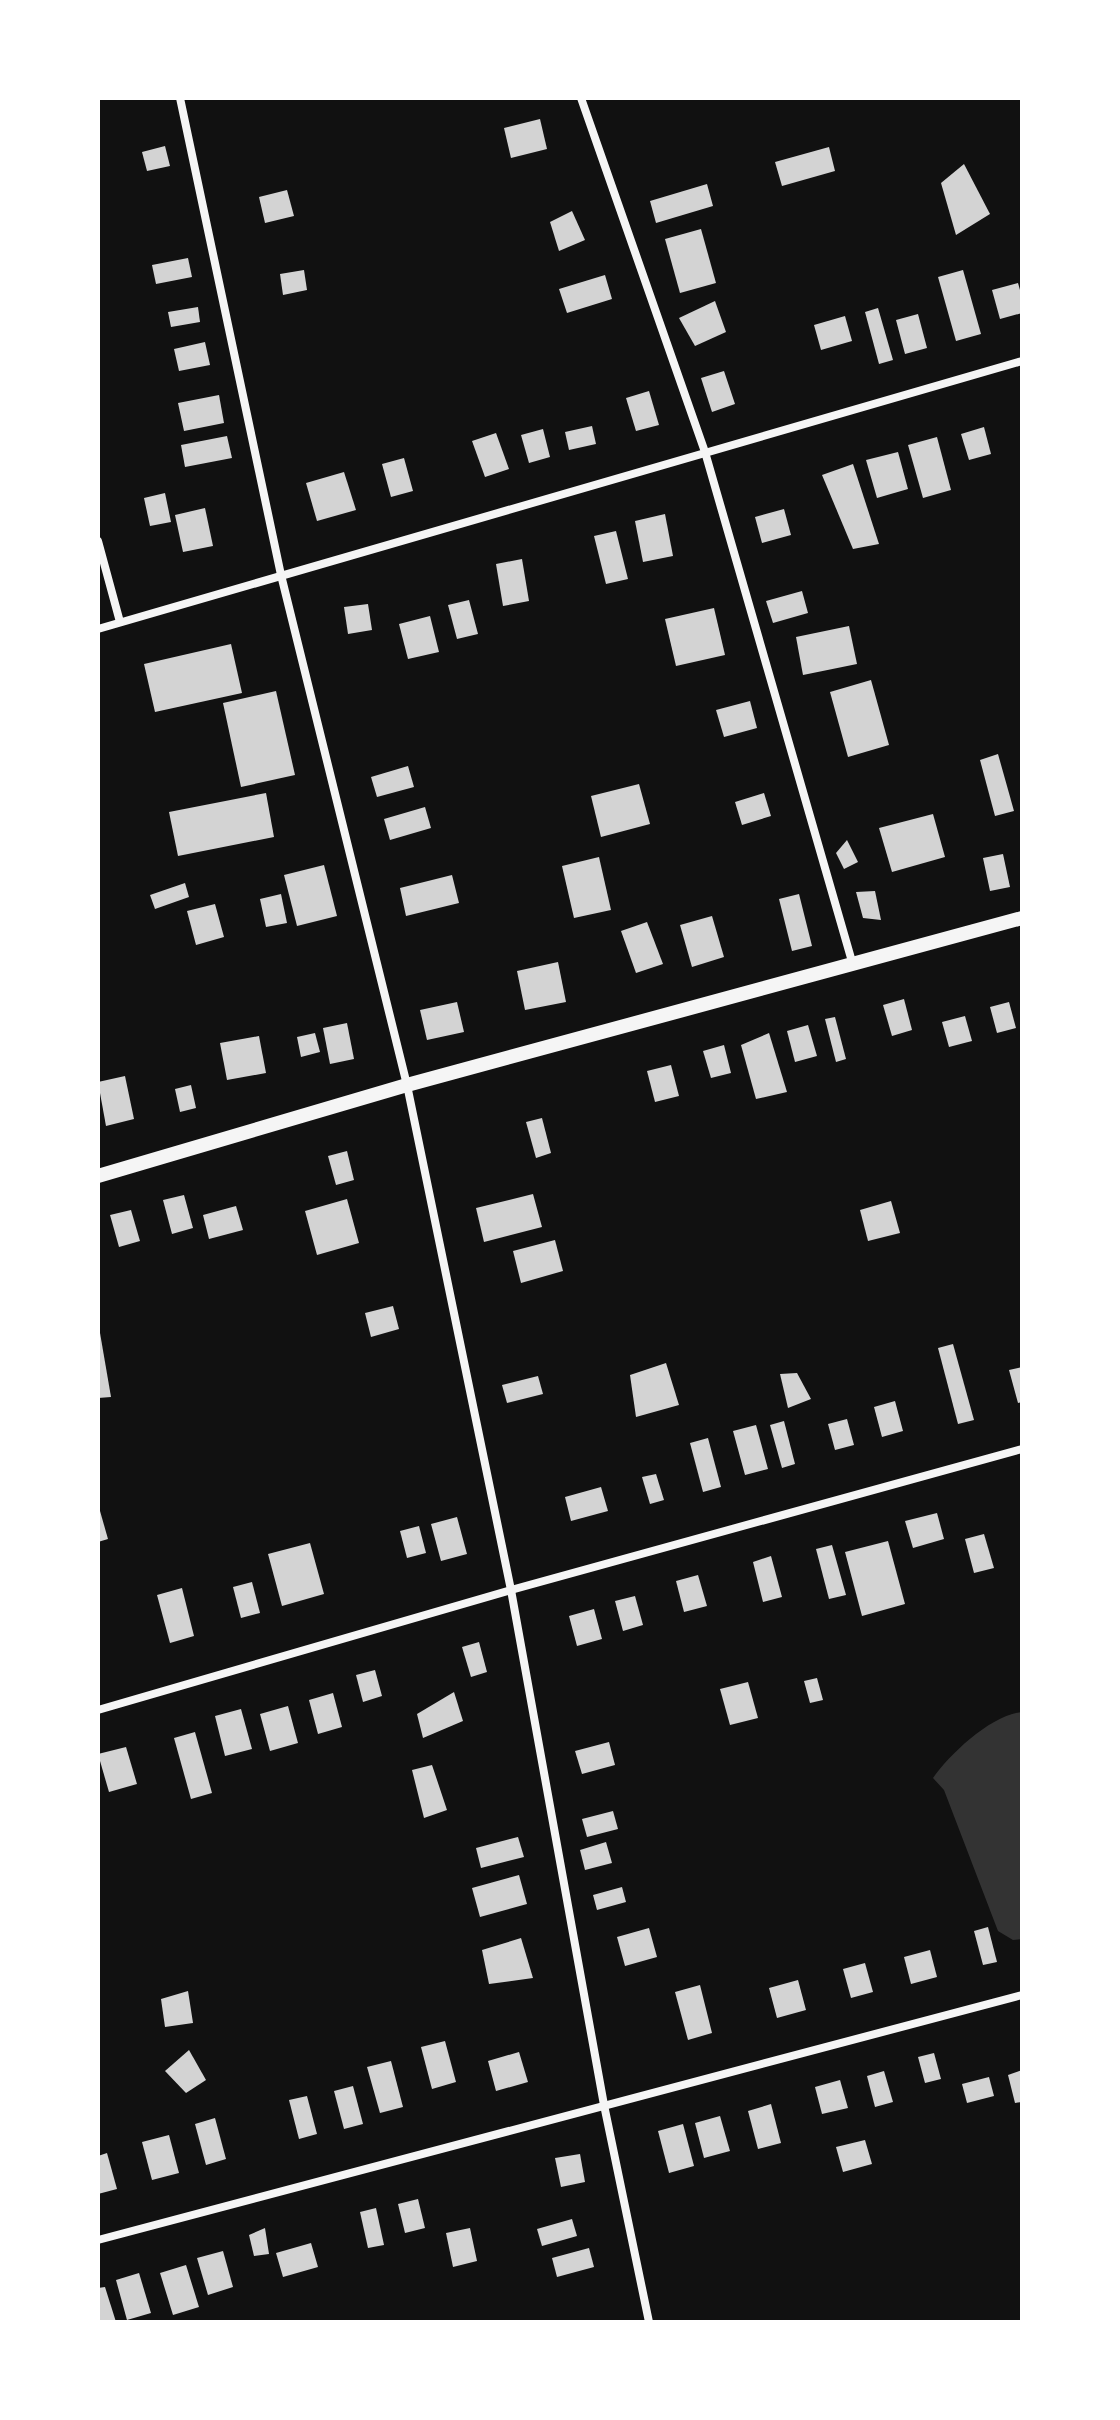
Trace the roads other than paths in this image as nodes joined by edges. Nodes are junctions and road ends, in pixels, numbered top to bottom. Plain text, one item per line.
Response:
1 (180, 98) edge
2 (581, 98) edge
3 (1022, 361) edge
4 (705, 452) junction
5 (98, 541) edge
6 (281, 575) junction
7 (120, 622) junction
8 (98, 629) edge
9 (1022, 918) edge
10 (853, 965) junction
11 (407, 1085) junction
12 (98, 1176) edge
13 (1022, 1449) edge
14 (511, 1590) junction
15 (98, 1710) edge
16 (1022, 1995) edge
17 (604, 2105) junction
18 (98, 2240) edge
19 (649, 2322) edge

1 - 6 street
2 - 4 street
3 - 4 street
4 - 6 street
4 - 10 street
5 - 7 street
6 - 7 street
6 - 11 street
7 - 8 street
9 - 10 street
10 - 11 street
11 - 12 street
11 - 14 street
13 - 14 street
14 - 15 street
14 - 17 street
16 - 17 street
17 - 18 street
17 - 19 street

